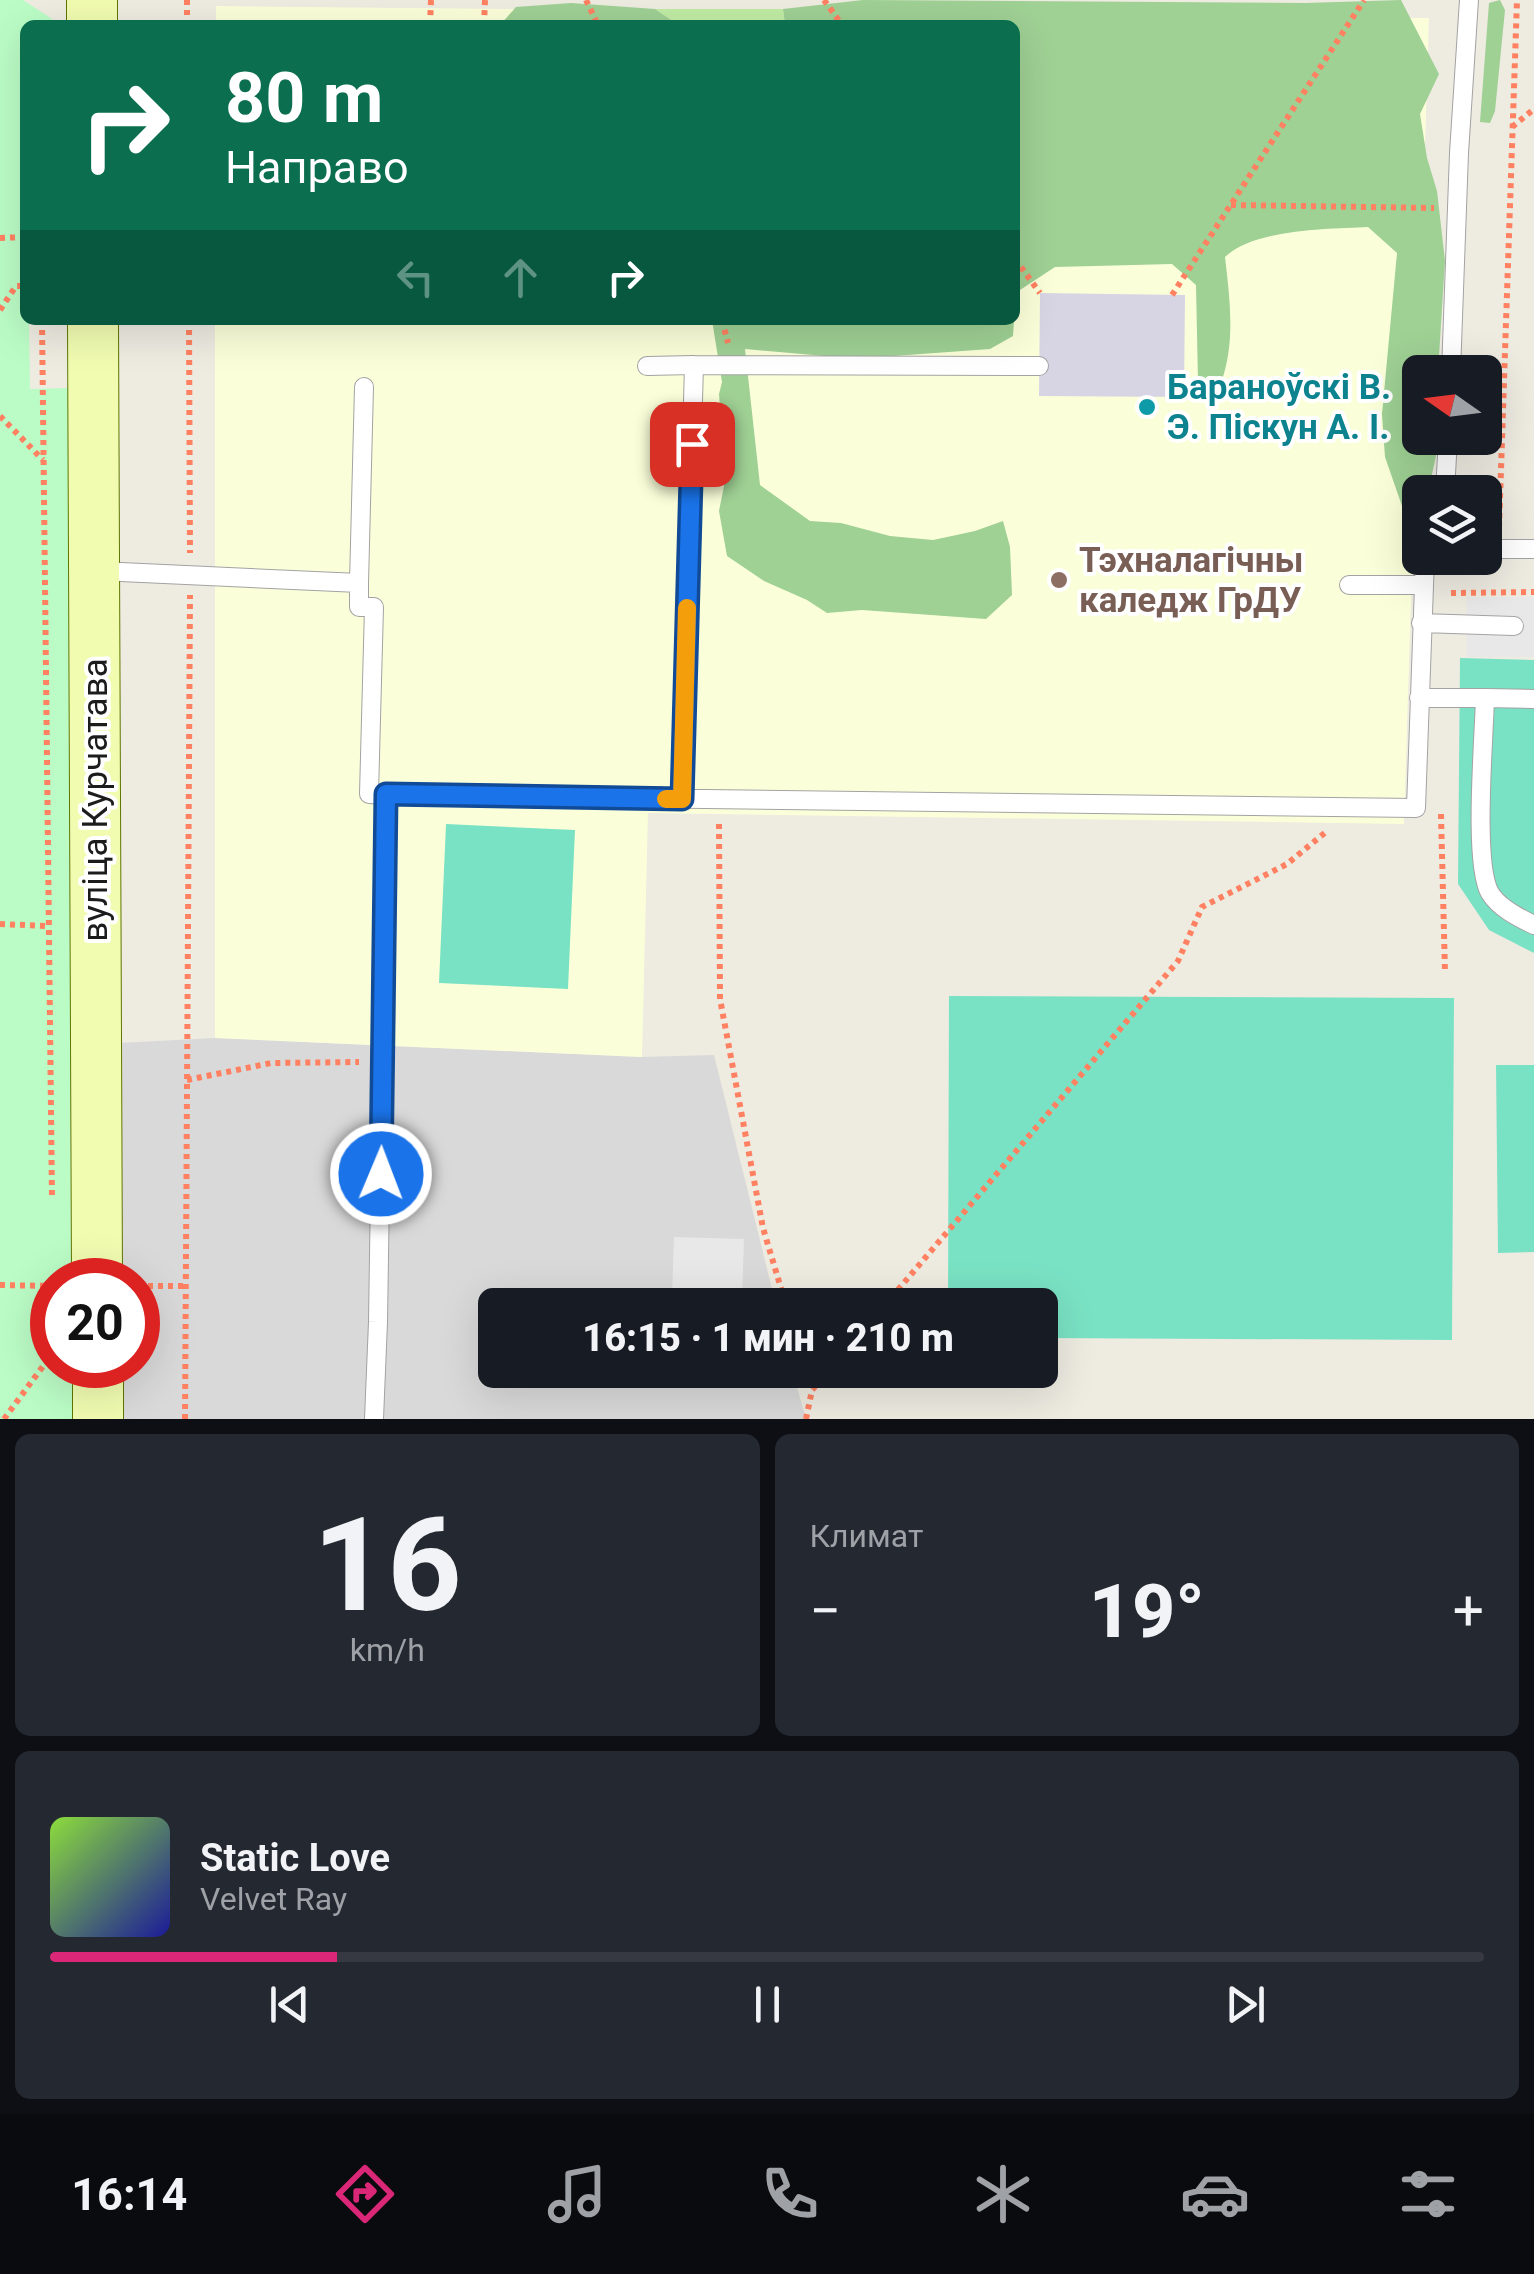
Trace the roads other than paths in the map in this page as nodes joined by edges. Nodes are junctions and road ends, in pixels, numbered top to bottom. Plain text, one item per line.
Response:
1 (1469, 0) edge
2 (93, 325) edge
3 (1451, 355) edge
4 (694, 364) junction
5 (647, 366) dead end
6 (1040, 366) dead end
7 (364, 387) dead end
8 (1502, 549) edge
9 (1534, 549) edge
10 (94, 571) junction
11 (1423, 575) edge
12 (359, 582) junction
13 (1349, 585) dead end
14 (1422, 585) junction
15 (1421, 622) junction
16 (1514, 626) dead end
17 (1418, 698) junction
18 (1485, 698) junction
19 (1534, 699) edge
20 (386, 794) junction
21 (682, 799) junction
22 (1534, 925) edge
23 (97, 1258) edge
24 (98, 1388) edge
25 (98, 1419) edge
26 (374, 1419) edge

1 - 3 lane
2 - 10 main road, вуліца Курчатава
4 - 5 lane
4 - 6 lane
4 - 21 lane
7 - 12 lane
8 - 9 lane
10 - 12 lane
10 - 23 main road, вуліца Курчатава
11 - 14 lane
12 - 20 lane
13 - 14 lane
14 - 15 lane
15 - 16 lane
15 - 17 lane
17 - 18 lane
17 - 21 lane
18 - 19 lane
18 - 22 lane
20 - 21 lane
20 - 26 lane
24 - 25 main road

